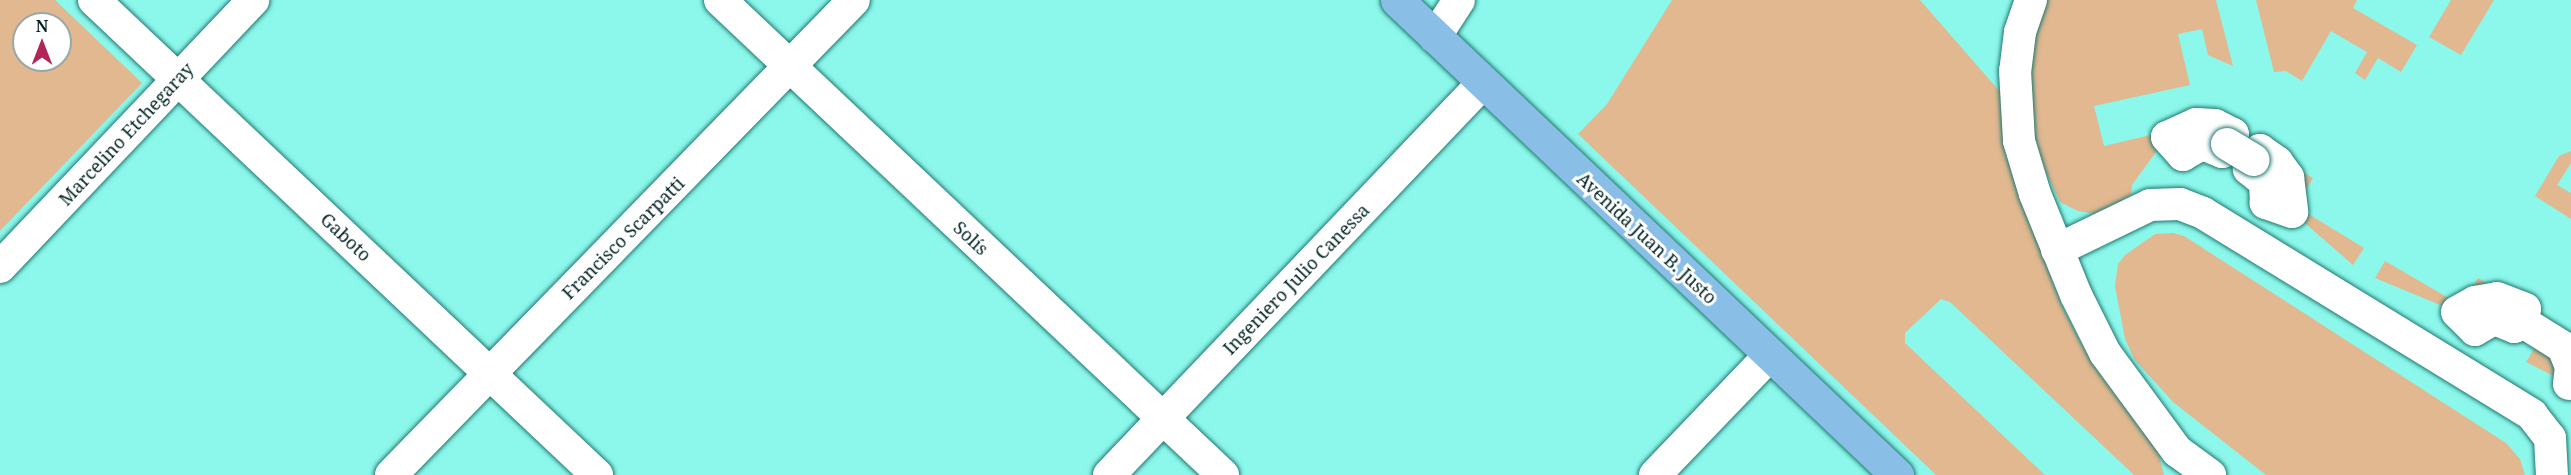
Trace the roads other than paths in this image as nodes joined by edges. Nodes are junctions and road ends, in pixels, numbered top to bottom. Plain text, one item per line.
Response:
1 (94, 0) edge
2 (253, 0) edge
3 (720, 0) edge
4 (854, 0) edge
5 (1396, 0) edge
6 (1460, 0) edge
7 (2031, 0) edge
8 (1435, 37) junction
9 (791, 67) junction
10 (177, 81) junction
11 (1483, 82) junction
12 (2175, 145) dead end
13 (2278, 208) dead end
14 (2057, 250) junction
15 (0, 267) edge
16 (2466, 321) dead end
17 (2559, 337) edge
18 (1770, 355) junction
19 (491, 372) junction
20 (2570, 384) edge
21 (1163, 418) junction
22 (2180, 463) edge
23 (391, 475) edge
24 (597, 475) edge
25 (1108, 475) edge
26 (1223, 475) edge
27 (1655, 475) edge
28 (1897, 475) edge
29 (2210, 475) edge
30 (2552, 475) edge

1 - 10 street, Gaboto
2 - 10 street, Marcelino Etchegaray
3 - 9 street, Solís
4 - 9 street, Francisco Scarpatti
5 - 8 main road, Avenida Juan B. Justo
6 - 8 street
7 - 14 street
8 - 11 main road, Avenida Juan B. Justo
9 - 19 street, Francisco Scarpatti
9 - 21 street, Solís
10 - 15 street, Marcelino Etchegaray
10 - 19 street, Gaboto
11 - 18 main road, Avenida Juan B. Justo
11 - 21 street, Ingeniero Julio Canessa
12 - 13 street, bridge
14 - 22 street
14 - 30 street
16 - 17 street
17 - 20 street
18 - 27 street
18 - 28 main road, Avenida Juan B. Justo
19 - 23 street, Francisco Scarpatti
19 - 24 street, Gaboto
21 - 25 street, Ingeniero Julio Canessa
21 - 26 street, Solís
22 - 29 street

